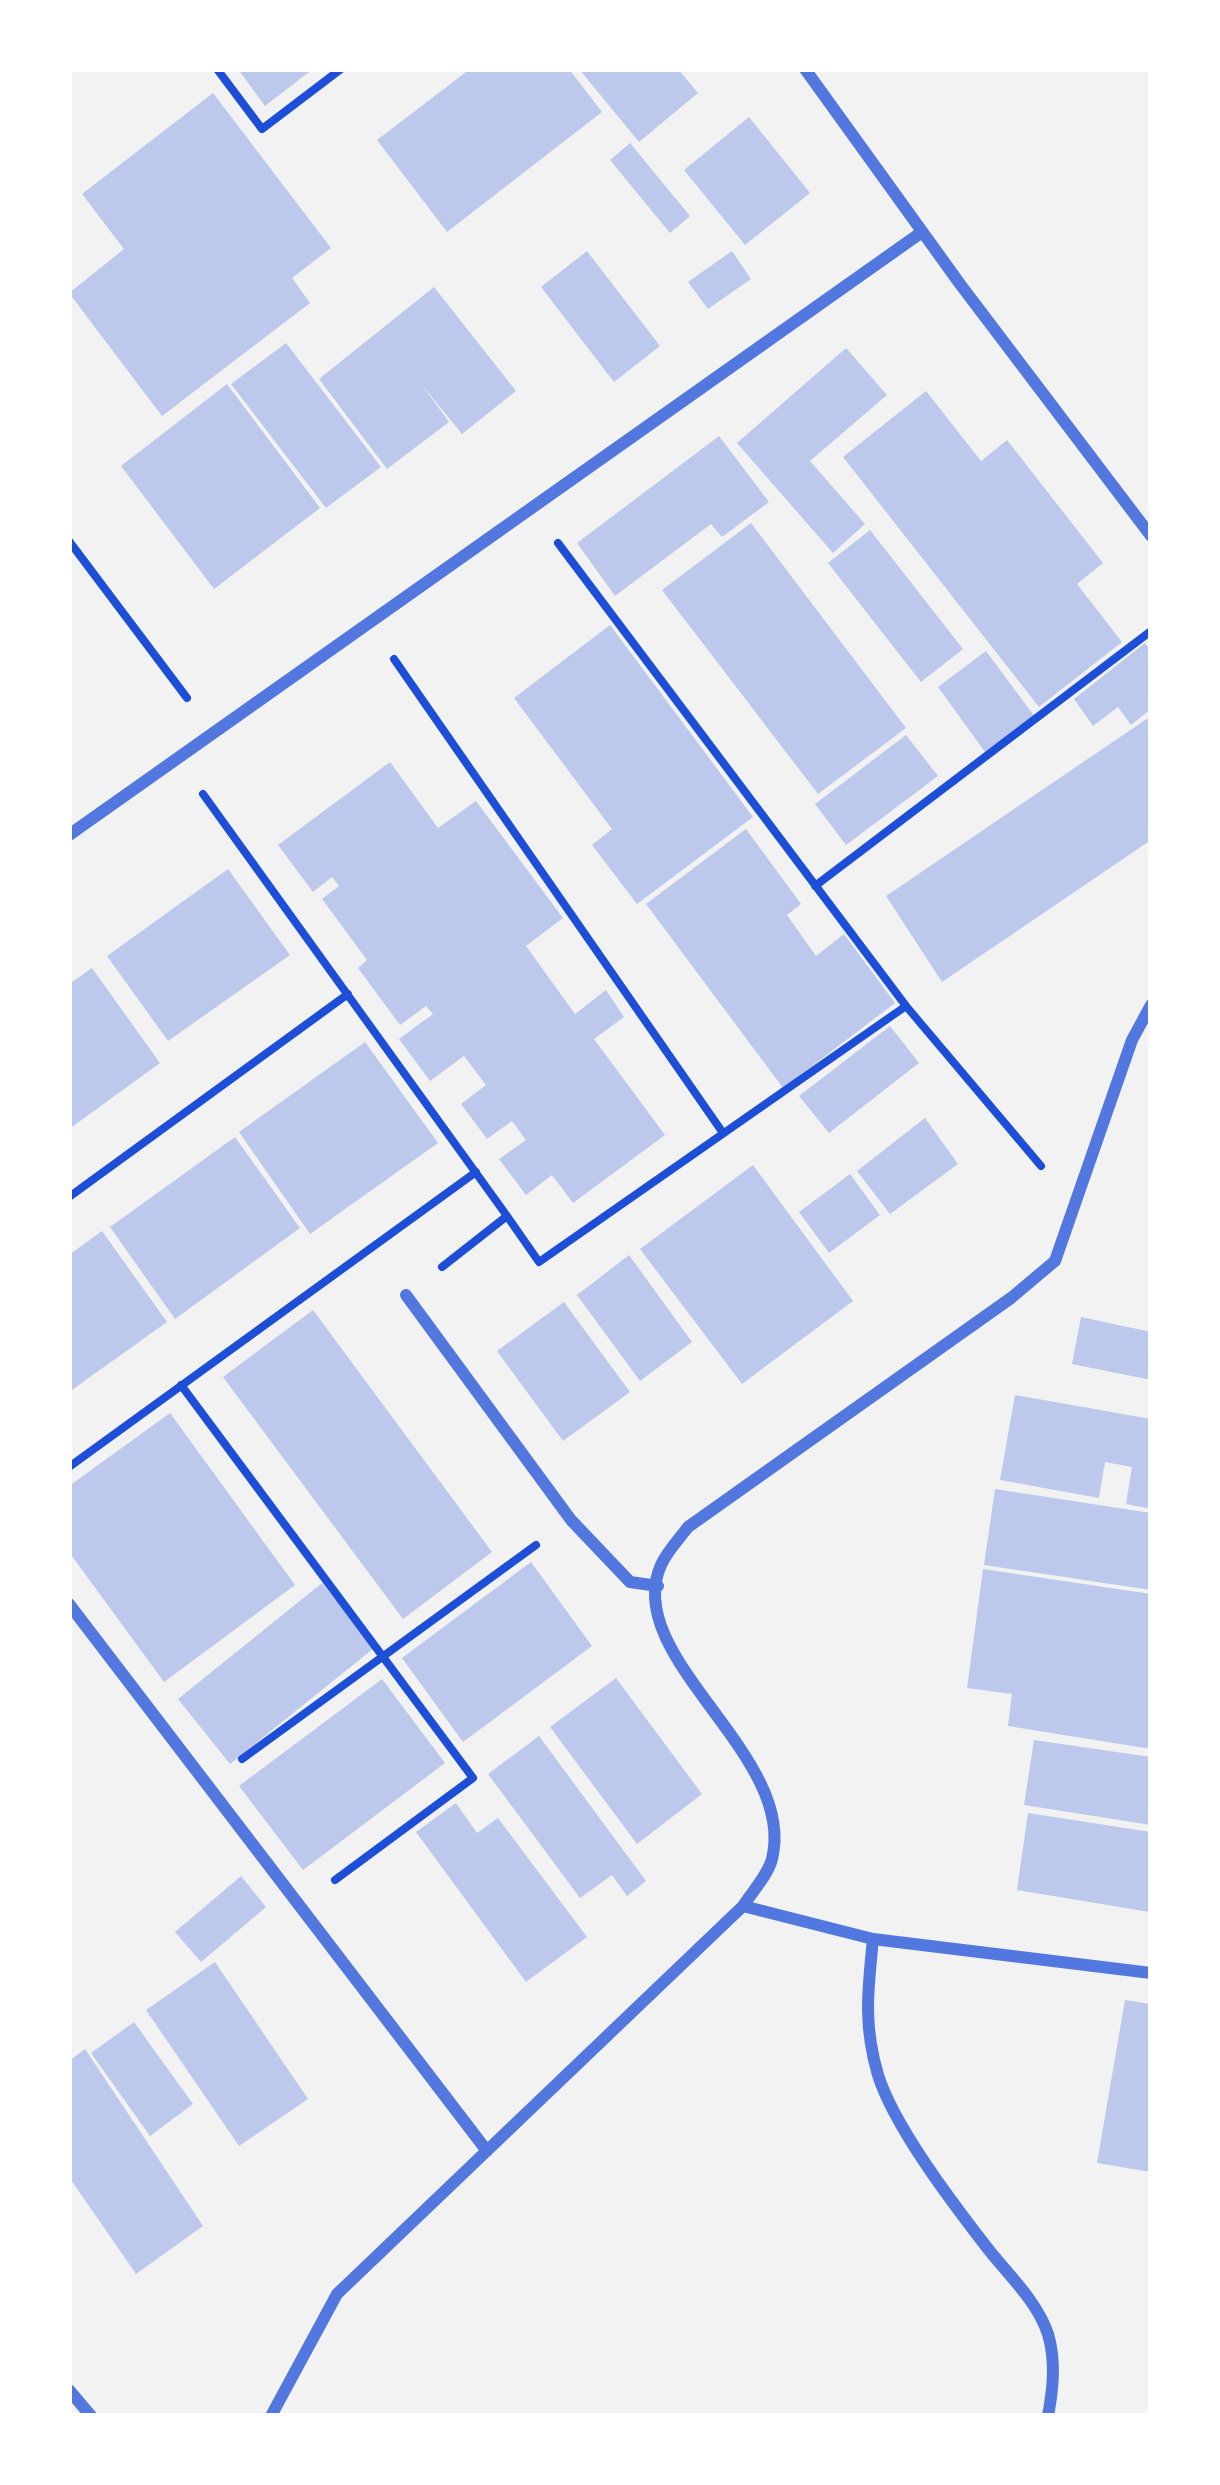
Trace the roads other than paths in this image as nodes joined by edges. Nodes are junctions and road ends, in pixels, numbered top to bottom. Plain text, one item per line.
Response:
1 (806, 69) edge
2 (922, 232) junction
3 (1151, 536) edge
4 (69, 835) edge
5 (1151, 1005) edge
6 (406, 1294) road end
7 (658, 1586) junction
8 (69, 1604) edge
9 (743, 1906) junction
10 (873, 1939) junction
11 (1151, 1973) edge
12 (487, 2151) junction
13 (69, 2390) edge
14 (91, 2416) edge
15 (271, 2416) edge
16 (1048, 2416) edge

1 - 2 street
2 - 3 street
2 - 4 street
5 - 7 street
6 - 7 street
7 - 9 street
8 - 12 street
9 - 10 street
9 - 12 street
10 - 11 street
10 - 16 street
12 - 15 street
13 - 14 street

